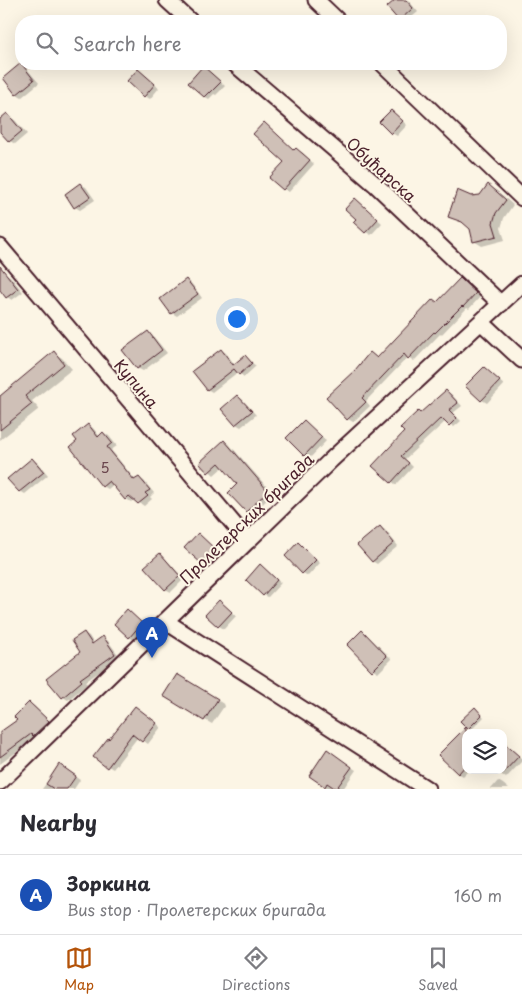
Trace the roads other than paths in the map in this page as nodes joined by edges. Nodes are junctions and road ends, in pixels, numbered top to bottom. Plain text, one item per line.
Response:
1 (167, 0) edge
2 (316, 0) edge
3 (183, 15) edge
4 (332, 15) edge
5 (243, 70) edge
6 (388, 70) edge
7 (522, 198) edge
8 (0, 247) edge
9 (522, 284) edge
10 (501, 304) junction
11 (481, 322) junction
12 (522, 360) edge
13 (248, 541) junction
14 (165, 621) junction
15 (0, 782) edge
16 (427, 789) edge

1 - 3 street
2 - 4 street
5 - 10 street, Обућарска
6 - 7 street
8 - 13 street, Купина
9 - 10 street, Пролетерских бригада
10 - 11 street, Пролетерских бригада
11 - 12 street
11 - 13 street, Пролетерских бригада
13 - 14 street, Пролетерских бригада
14 - 15 street, Пролетерских бригада
14 - 16 street

